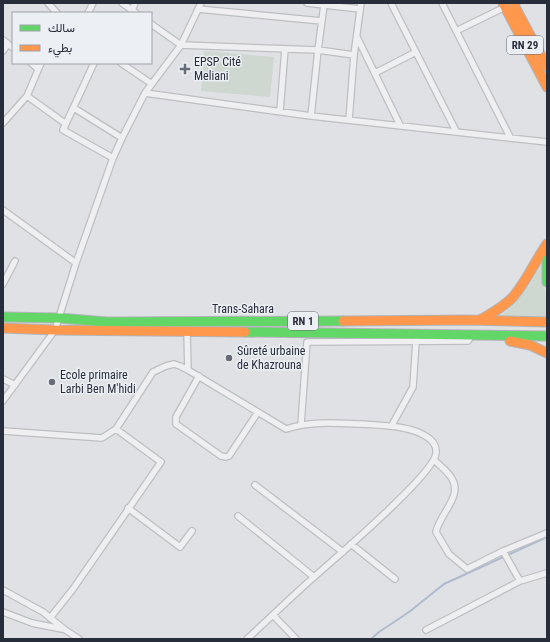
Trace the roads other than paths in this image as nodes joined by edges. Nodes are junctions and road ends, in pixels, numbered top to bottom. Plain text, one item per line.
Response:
1 (48, 3) edge
2 (93, 3) edge
3 (122, 3) edge
4 (135, 3) edge
5 (201, 3) edge
6 (307, 3) edge
7 (391, 3) edge
8 (442, 3) edge
9 (515, 3) edge
10 (324, 5) junction
11 (504, 5) edge
12 (360, 6) edge
13 (198, 9) junction
14 (56, 12) edge
15 (88, 12) edge
16 (133, 12) edge
17 (322, 21) junction
18 (152, 25) edge
19 (456, 31) junction
20 (357, 37) junction
21 (3, 40) edge
22 (181, 45) junction
23 (11, 46) edge
24 (285, 49) junction
25 (318, 50) junction
26 (3, 51) edge
27 (416, 52) junction
28 (354, 55) junction
29 (94, 64) edge
30 (122, 64) edge
31 (39, 66) edge
32 (547, 67) edge
33 (375, 73) junction
34 (152, 84) junction
35 (547, 87) edge
36 (145, 93) junction
37 (26, 96) junction
38 (74, 108) junction
39 (280, 112) junction
40 (311, 116) junction
41 (349, 120) junction
42 (3, 123) edge
43 (66, 124) junction
44 (400, 125) junction
45 (456, 131) junction
46 (510, 137) junction
47 (122, 138) junction
48 (547, 142) edge
49 (113, 158) junction
50 (3, 210) edge
51 (547, 244) edge
52 (547, 258) edge
53 (15, 261) dead end
54 (76, 263) junction
55 (547, 282) edge
56 (3, 284) edge
57 (3, 317) edge
58 (59, 318) junction
59 (479, 321) junction
60 (547, 322) edge
61 (3, 328) edge
62 (54, 330) junction
63 (187, 332) junction
64 (474, 336) junction
65 (547, 336) edge
66 (416, 341) junction
67 (547, 353) edge
68 (188, 370) junction
69 (199, 376) junction
70 (3, 379) edge
71 (15, 385) junction
72 (3, 401) edge
73 (258, 412) junction
74 (301, 424) junction
75 (392, 425) junction
76 (116, 429) junction
77 (3, 431) edge
78 (434, 460) junction
79 (255, 485) dead end
80 (128, 508) junction
81 (238, 516) dead end
82 (192, 530) dead end
83 (547, 533) edge
84 (351, 544) junction
85 (503, 551) junction
86 (343, 552) junction
87 (547, 573) edge
88 (314, 577) junction
89 (395, 578) dead end
90 (520, 581) junction
91 (3, 590) edge
92 (3, 612) edge
93 (273, 616) junction
94 (50, 618) junction
95 (64, 629) junction
96 (426, 630) dead end
97 (80, 639) edge
98 (247, 639) edge
99 (296, 639) edge

1 - 14 street
2 - 15 street
3 - 16 street
4 - 16 street
5 - 13 street
6 - 10 street
7 - 27 street
8 - 19 street
9 - 32 highway, RN 29
10 - 12 street
10 - 17 street
11 - 19 street
11 - 35 highway, RN 29
12 - 20 street
13 - 17 street
13 - 22 street
17 - 25 street
18 - 22 street
19 - 46 street
20 - 28 street
20 - 33 street
21 - 23 street
22 - 24 street
22 - 34 street
23 - 26 street
24 - 25 street
24 - 39 street
25 - 28 street
25 - 40 street
27 - 33 street
27 - 45 street
28 - 41 street
29 - 38 street
30 - 34 street
31 - 37 street
33 - 44 street
34 - 36 street
36 - 39 street
36 - 47 street
37 - 42 street
37 - 43 street
38 - 43 street
38 - 47 street
39 - 40 street
40 - 41 street
41 - 44 street
43 - 49 street
44 - 45 street
45 - 46 street
46 - 48 street
47 - 49 street
49 - 54 street
50 - 54 street
51 - 59 highway
52 - 55 highway
53 - 56 street
54 - 58 street
57 - 58 highway, RN 1
58 - 59 highway, Trans-Sahara / RN 1
58 - 62 street
59 - 60 highway, Trans-Sahara / RN 1
61 - 62 highway, RN 1
62 - 63 highway, RN 1
62 - 71 street
63 - 64 highway, RN 1
63 - 68 street
64 - 65 highway, RN 1
64 - 66 street
64 - 67 highway
66 - 74 street
66 - 75 street
68 - 69 street
68 - 76 street
69 - 73 street
69 - 73 street
70 - 71 street
71 - 72 street
73 - 74 street
74 - 75 street
75 - 78 street
76 - 77 street
76 - 80 street
78 - 84 street
78 - 85 street
79 - 86 street
80 - 82 street
80 - 94 street
81 - 88 street
83 - 85 street
84 - 86 street
84 - 89 street
85 - 90 street
86 - 88 street
87 - 90 street
88 - 93 street
90 - 96 street
91 - 94 street
92 - 95 street
93 - 98 street
93 - 99 street
94 - 95 street
95 - 97 street

